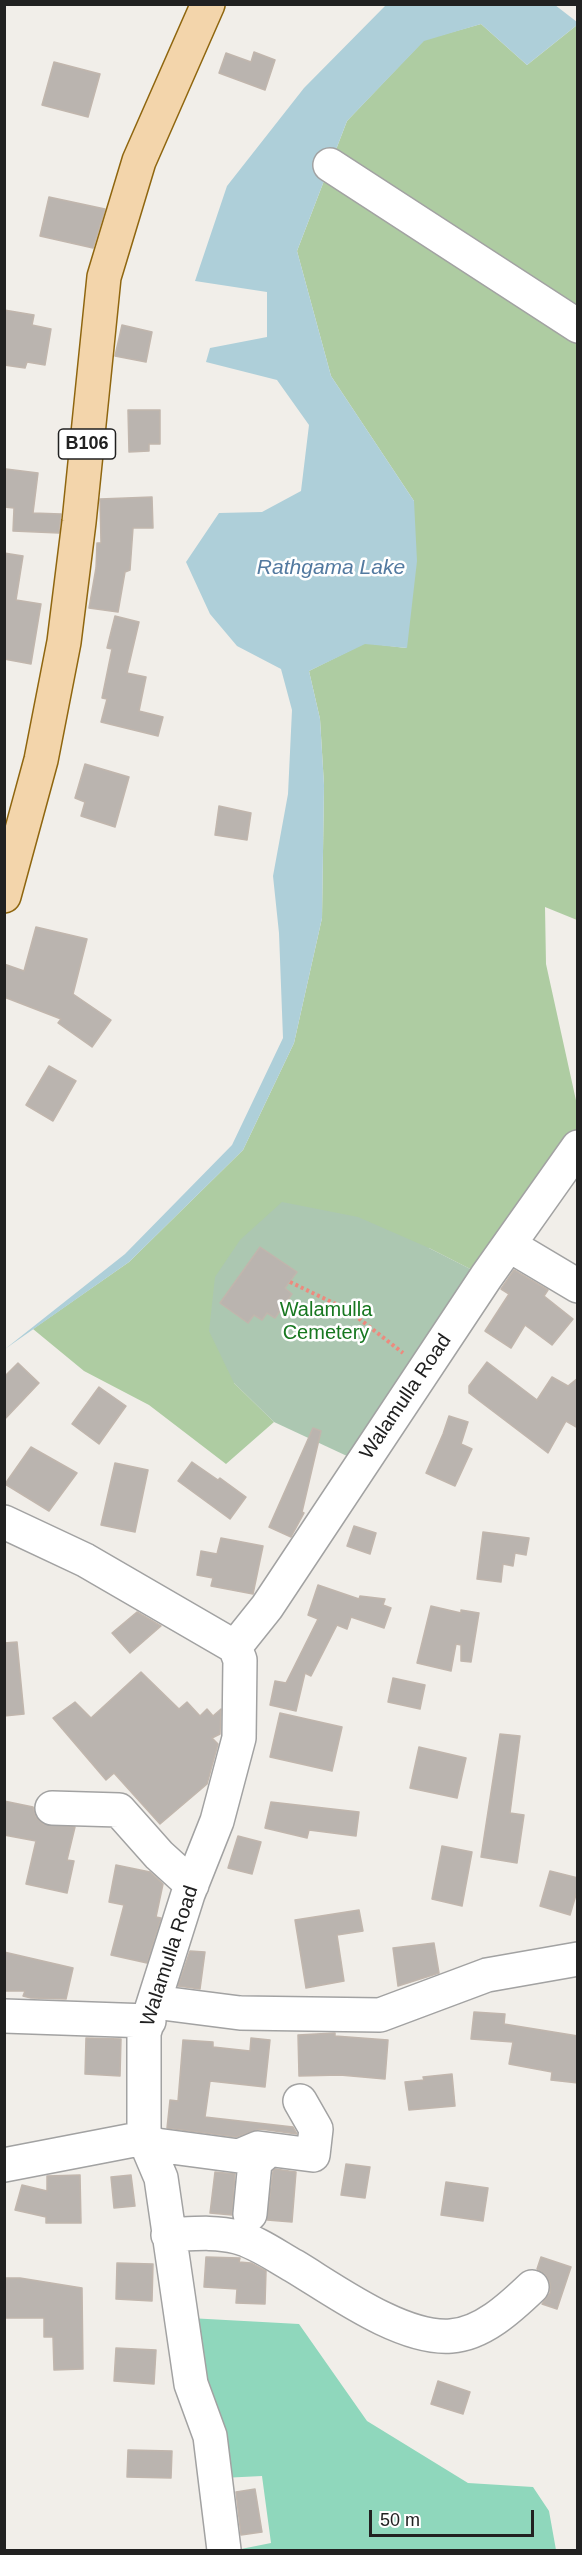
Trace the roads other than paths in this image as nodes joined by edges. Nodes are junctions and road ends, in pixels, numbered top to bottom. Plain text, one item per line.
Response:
1 (208, 4) edge
2 (330, 165) dead end
3 (578, 326) edge
4 (4, 896) edge
5 (578, 1147) edge
6 (508, 1245) junction
7 (578, 1286) edge
8 (4, 1522) edge
9 (235, 1647) junction
10 (52, 1808) dead end
11 (192, 1885) junction
12 (578, 1959) edge
13 (152, 2011) junction
14 (4, 2016) edge
15 (300, 2101) dead end
16 (144, 2138) junction
17 (269, 2150) junction
18 (4, 2165) edge
19 (250, 2214) dead end
20 (168, 2235) junction
21 (531, 2287) dead end
22 (224, 2550) edge

1 - 4 main road, B106
2 - 3 street
5 - 6 street, Walamulla Road
6 - 7 street
6 - 9 street, Walamulla Road
8 - 9 street
9 - 11 street, Walamulla Road
10 - 11 street
11 - 13 street, Walamulla Road
12 - 13 street
13 - 14 street
13 - 16 street, Walamulla Road
15 - 17 street
16 - 17 street
16 - 18 street
16 - 20 street, Walamulla Road
17 - 19 street
20 - 21 street
20 - 22 street, Walamulla Road

